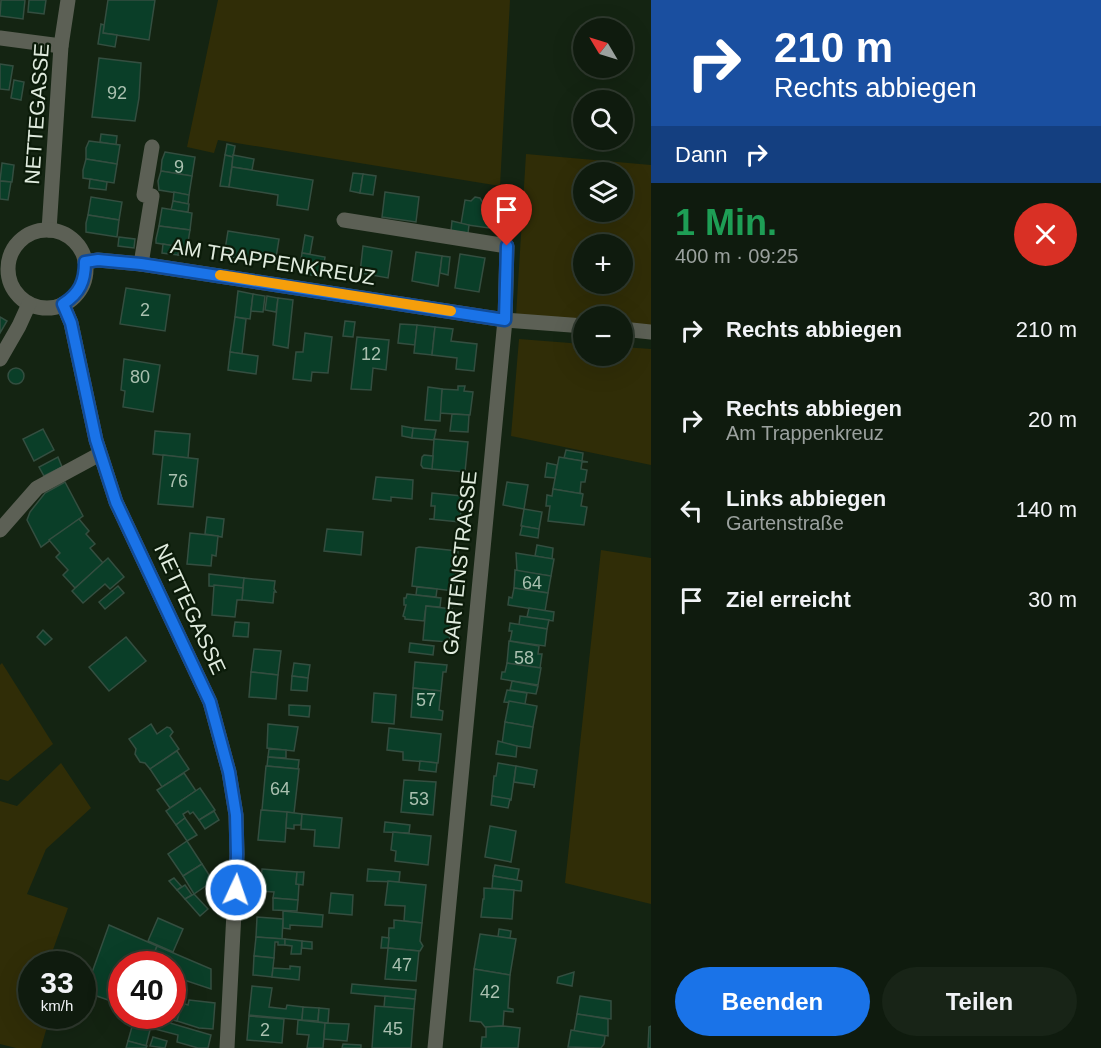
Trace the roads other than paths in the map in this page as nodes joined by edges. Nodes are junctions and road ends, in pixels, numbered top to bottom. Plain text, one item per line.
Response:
1 (68, 0) edge
2 (0, 38) edge
3 (61, 46) junction
4 (152, 147) dead end
5 (344, 220) dead end
6 (49, 230) junction
7 (4, 261) edge
8 (85, 262) junction
9 (141, 264) junction
10 (28, 304) junction
11 (63, 304) junction
12 (505, 320) junction
13 (573, 325) edge
14 (633, 330) edge
15 (651, 332) edge
16 (0, 359) edge
17 (100, 454) junction
18 (0, 530) edge
19 (227, 1048) edge
20 (435, 1048) edge

1 - 3 street, NETTEGASSE
2 - 3 street
3 - 6 street, NETTEGASSE
4 - 9 street, AM TRAPPENKREUZ
5 - 12 street, GARTENSTRASSE
6 - 7 street
6 - 8 street
7 - 10 street
8 - 9 street, AM TRAPPENKREUZ
8 - 11 street
9 - 12 street, AM TRAPPENKREUZ
10 - 11 street
10 - 16 street
11 - 17 street, NETTEGASSE
12 - 13 street, AM TRAPPENKREUZ
12 - 20 street, GARTENSTRASSE
14 - 15 street
17 - 18 street
17 - 19 street, NETTEGASSE

